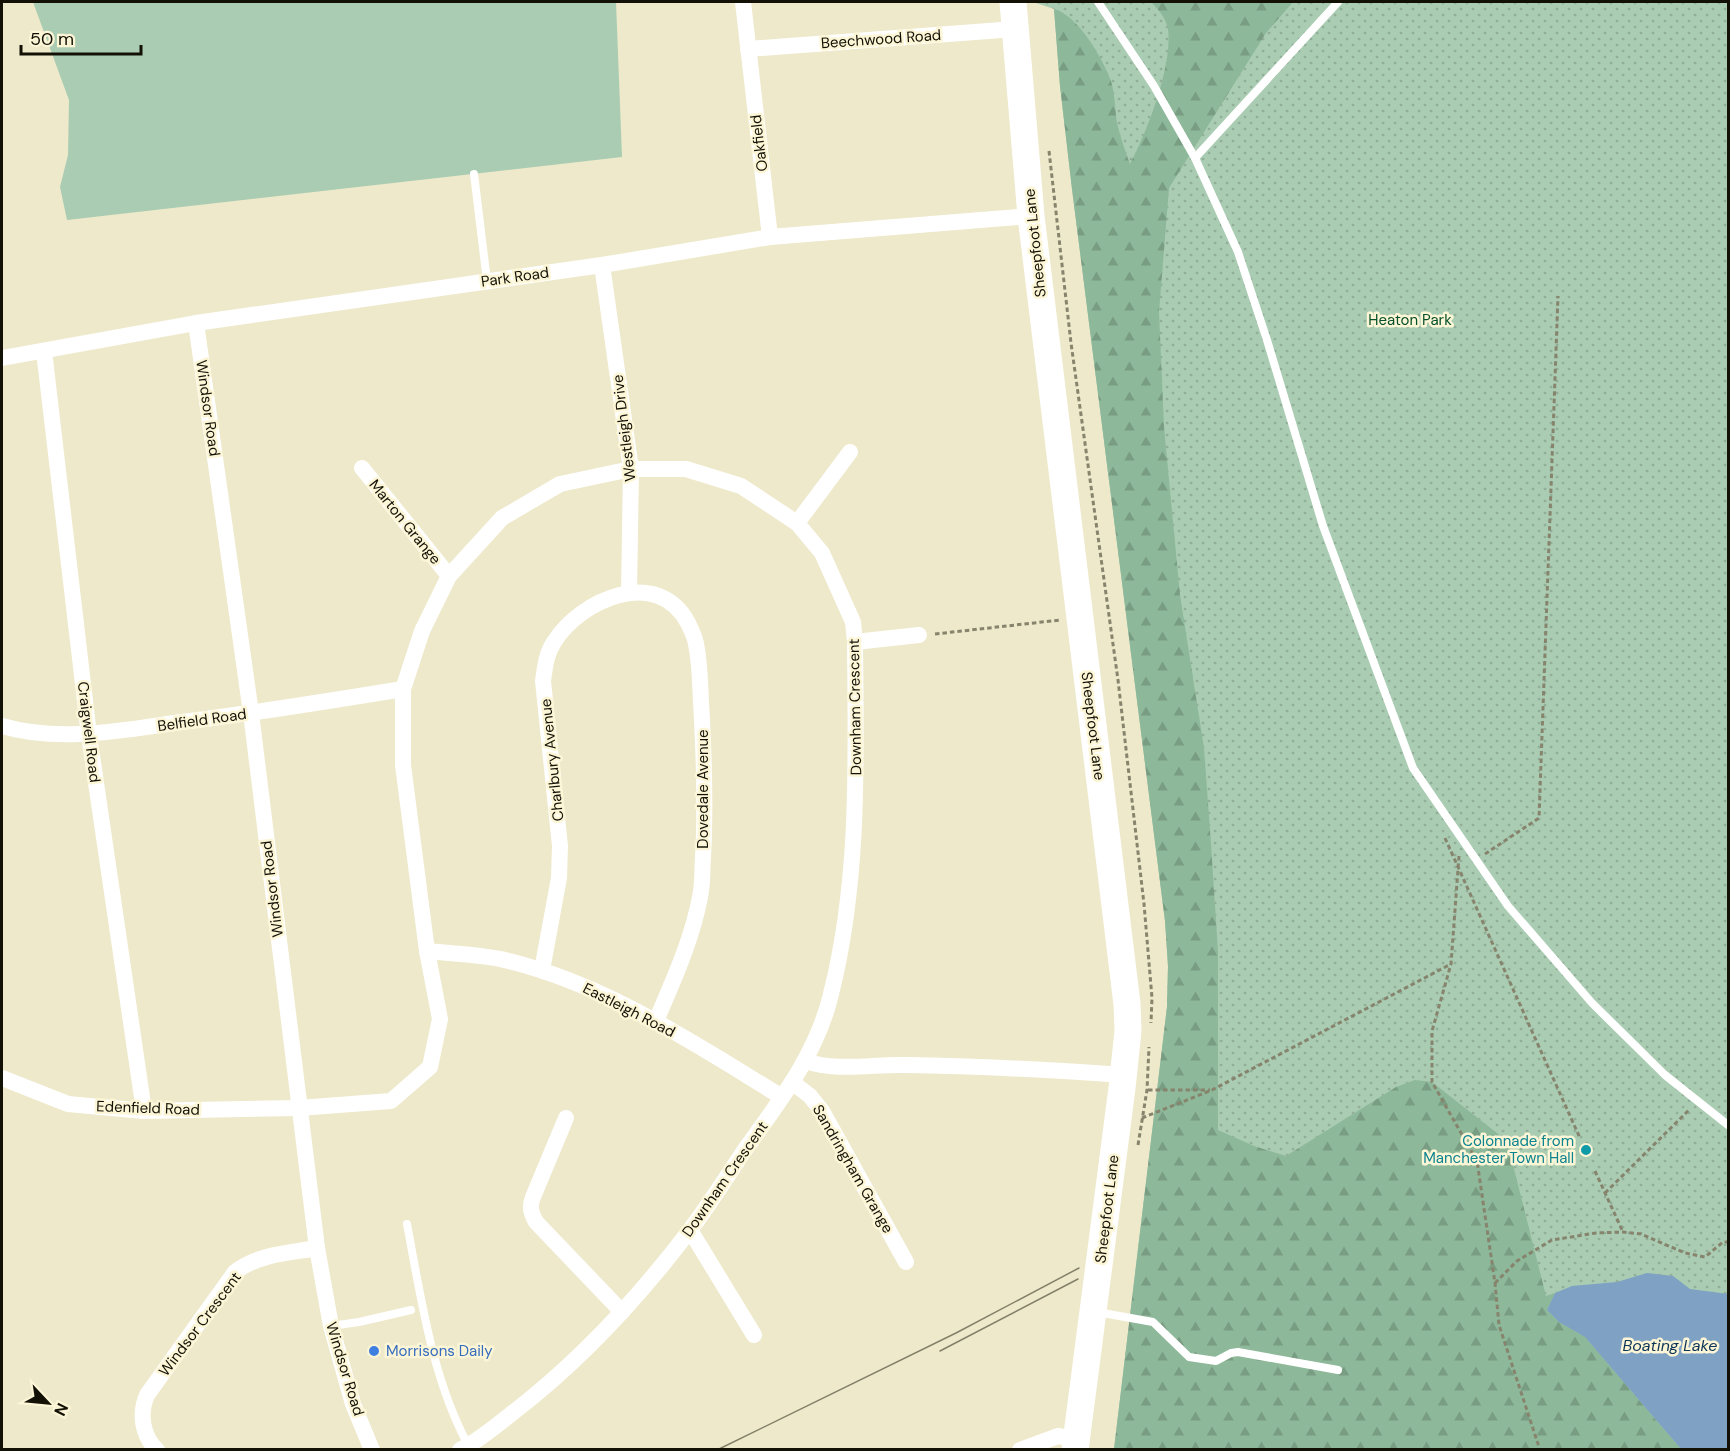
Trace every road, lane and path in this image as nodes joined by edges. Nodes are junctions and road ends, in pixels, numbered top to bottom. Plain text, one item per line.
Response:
1 (743, 2) edge
2 (1013, 2) edge
3 (1098, 2) edge
4 (1338, 2) edge
5 (1015, 29) junction
6 (748, 49) junction
7 (1195, 158) junction
8 (474, 174) dead end
9 (1031, 216) junction
10 (770, 237) junction
11 (602, 265) junction
12 (487, 281) junction
13 (1558, 296) dead end
14 (196, 323) junction
15 (44, 351) junction
16 (2, 358) edge
17 (850, 452) dead end
18 (362, 468) dead end
19 (631, 469) junction
20 (797, 524) junction
21 (449, 576) junction
22 (629, 593) junction
23 (1080, 618) junction
24 (919, 635) joint
25 (855, 642) junction
26 (403, 689) junction
27 (251, 713) junction
28 (2, 726) edge
29 (89, 735) junction
30 (1460, 834) junction
31 (1444, 837) dead end
32 (1477, 859) junction
33 (1458, 867) junction
34 (427, 951) junction
35 (1451, 964) junction
36 (542, 970) junction
37 (656, 1021) junction
38 (806, 1061) junction
39 (2, 1078) edge
40 (792, 1082) junction
41 (1123, 1082) junction
42 (1212, 1090) junction
43 (782, 1097) junction
44 (1698, 1101) junction
45 (299, 1108) junction
46 (144, 1111) junction
47 (566, 1118) dead end
48 (1143, 1118) dead end
49 (1728, 1125) edge
50 (1580, 1138) dead end
51 (1595, 1171) dead end
52 (1605, 1193) junction
53 (407, 1224) dead end
54 (690, 1230) junction
55 (1623, 1232) junction
56 (1728, 1242) edge
57 (317, 1248) junction
58 (906, 1262) dead end
59 (1495, 1283) junction
60 (411, 1310) dead end
61 (622, 1312) junction
62 (1094, 1312) junction
63 (331, 1326) junction
64 (754, 1335) dead end
65 (1338, 1370) dead end
66 (1076, 1444) edge
67 (464, 1447) edge
68 (157, 1449) edge
69 (372, 1449) edge
70 (1020, 1449) edge
71 (1540, 1449) edge

1 - 6 street, Oakfield
2 - 5 main road, Sheepfoot Lane
3 - 7 lane
4 - 7 lane
5 - 6 street, Beechwood Road
5 - 9 main road, Sheepfoot Lane
6 - 10 street, Oakfield
7 - 30 lane
8 - 12 lane
9 - 10 street, Park Road
9 - 23 main road, Sheepfoot Lane
10 - 11 street, Park Road
11 - 12 street, Park Road
11 - 19 street, Westleigh Drive
12 - 14 street, Park Road
13 - 32 path
14 - 15 street, Park Road
14 - 27 street, Windsor Road
15 - 16 street, Park Road
15 - 29 street, Craigwell Road
17 - 20 street
18 - 21 street, Marton Grange
19 - 20 street, Downham Crescent
19 - 21 street, Downham Crescent
19 - 22 street, Westleigh Drive
20 - 25 street, Downham Crescent
21 - 26 street, Downham Crescent
22 - 36 street, Charlbury Avenue
22 - 37 street, Dovedale Avenue
23 - 24 path
23 - 41 main road, Sheepfoot Lane
24 - 25 street
25 - 38 street, Downham Crescent
26 - 27 street, Belfield Road
26 - 34 street, Downham Crescent
27 - 29 street, Belfield Road
27 - 45 street, Windsor Road
28 - 29 street, Belfield Road
29 - 46 street, Craigwell Road
30 - 32 lane
30 - 33 path
31 - 33 path
32 - 44 lane
33 - 35 path
33 - 50 path
34 - 36 street, Eastleigh Road
34 - 45 street, Downham Crescent
35 - 42 path
35 - 59 path
36 - 37 street, Eastleigh Road
37 - 43 street, Eastleigh Road
38 - 40 street, Downham Crescent
38 - 41 street
39 - 46 street, Edenfield Road
40 - 43 street, Downham Crescent
40 - 58 street, Sandringham Grange
41 - 42 path
41 - 62 main road, Sheepfoot Lane
42 - 48 path
43 - 54 street, Downham Crescent
44 - 49 lane
44 - 52 path
45 - 46 street, Edenfield Road
45 - 57 street, Windsor Road
47 - 61 street
51 - 52 path
52 - 55 path
53 - 67 lane
54 - 61 street, Downham Crescent
54 - 64 street
55 - 56 path
55 - 59 path
57 - 63 street, Windsor Road
57 - 68 street, Windsor Crescent
59 - 71 path
60 - 63 lane
61 - 67 street, Downham Crescent
62 - 65 lane
62 - 66 main road, Sheepfoot Lane
63 - 69 street, Windsor Road
66 - 70 street

